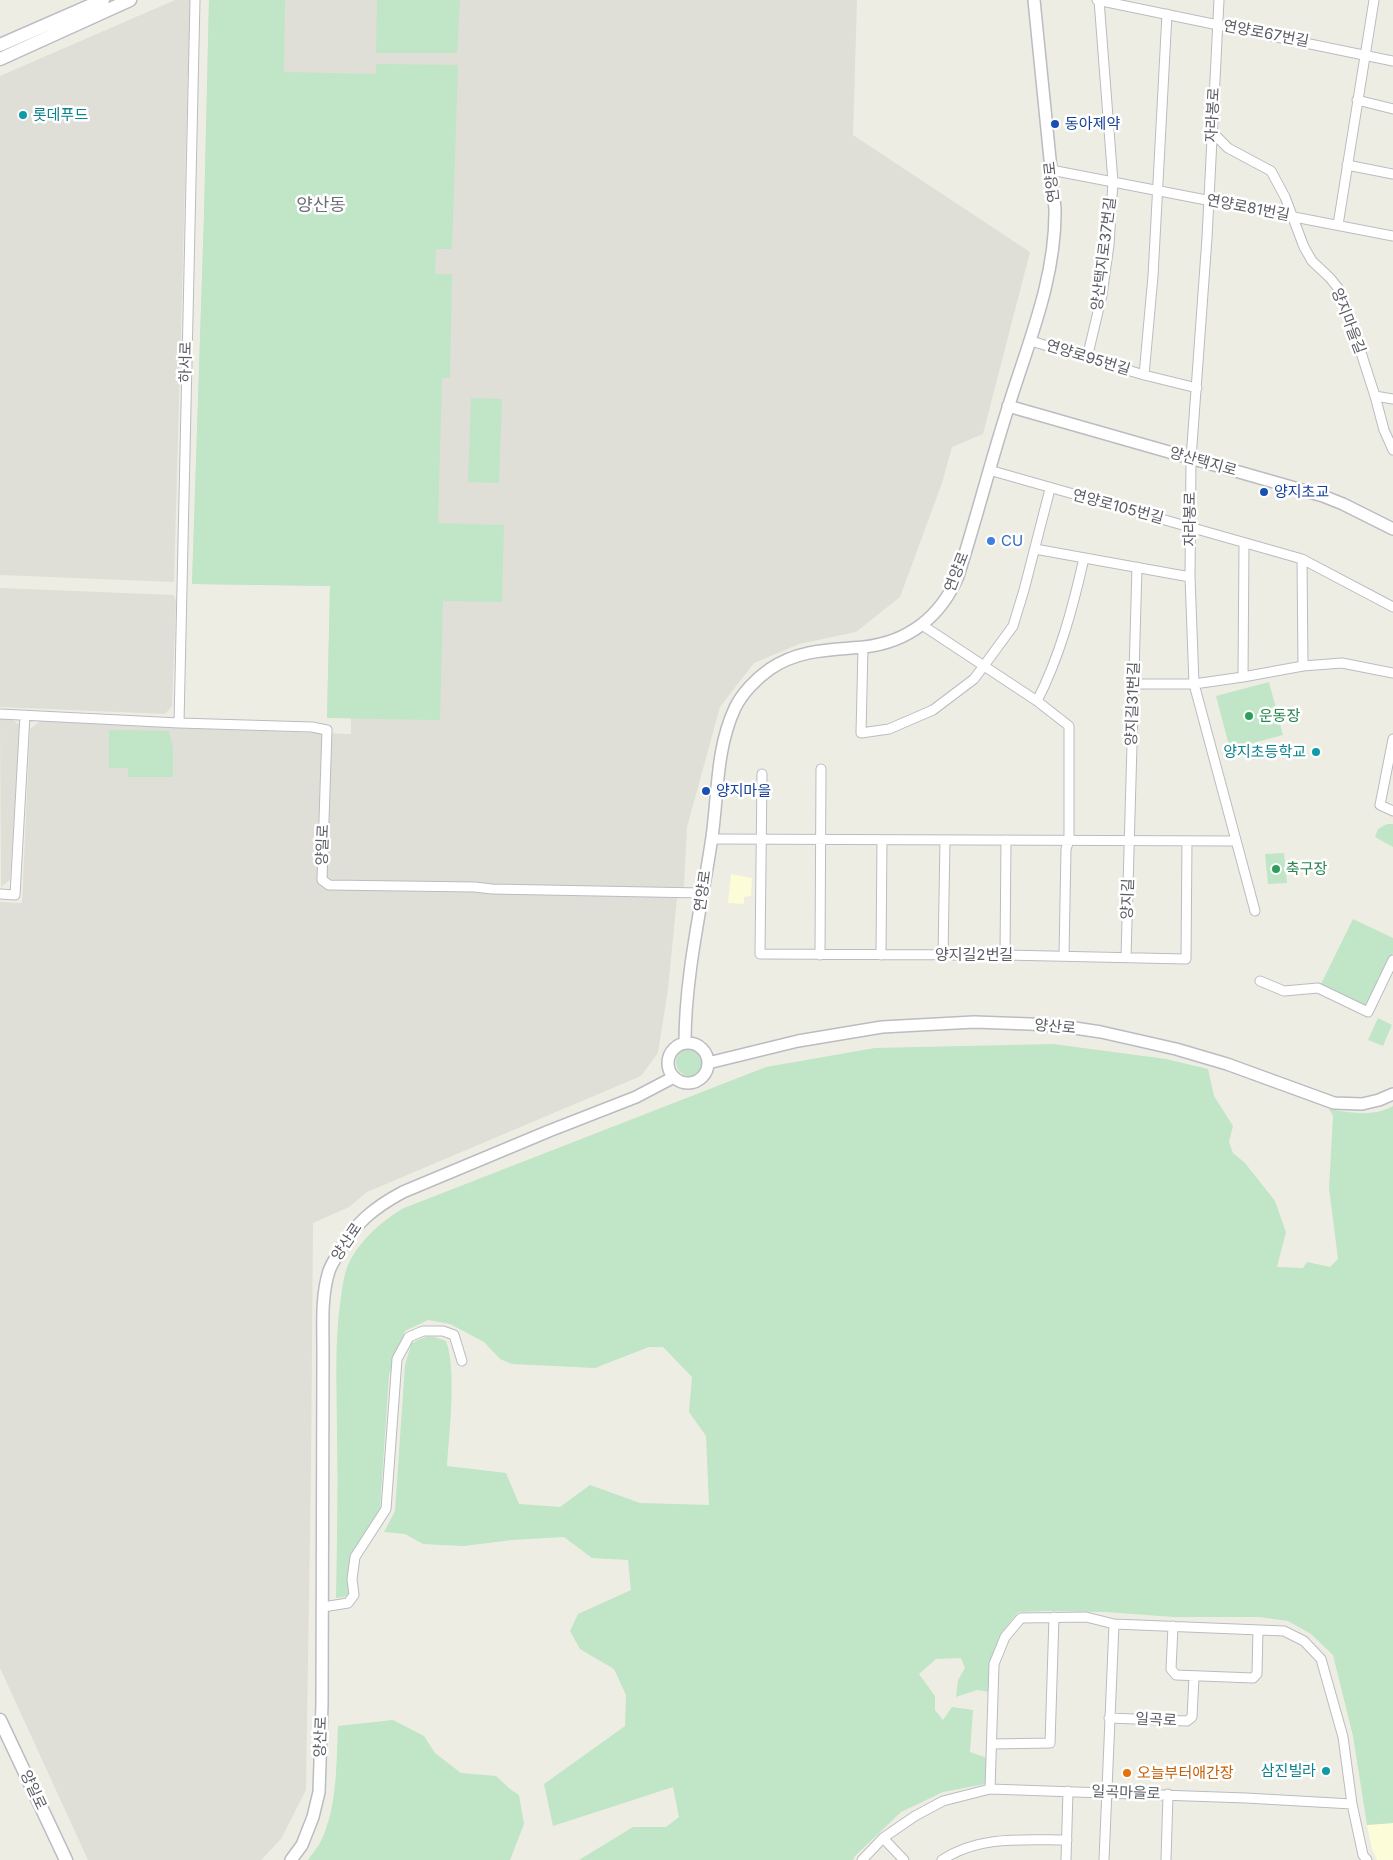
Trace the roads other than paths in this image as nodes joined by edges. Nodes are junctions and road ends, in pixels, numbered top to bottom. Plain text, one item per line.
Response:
1 (103, 0) edge
2 (130, 0) edge
3 (195, 0) edge
4 (1034, 0) edge
5 (1099, 0) edge
6 (1219, 0) edge
7 (1374, 0) edge
8 (1167, 14) junction
9 (1218, 25) junction
10 (0, 46) edge
11 (1364, 54) junction
12 (0, 58) edge
13 (1393, 61) edge
14 (1357, 100) junction
15 (1393, 109) edge
16 (1213, 133) junction
17 (1347, 165) junction
18 (1051, 170) junction
19 (1393, 174) edge
20 (1113, 182) junction
21 (1158, 191) junction
22 (1208, 200) junction
23 (1292, 216) junction
24 (1338, 225) junction
25 (1393, 236) edge
26 (1031, 341) junction
27 (1088, 358) junction
28 (1144, 375) junction
29 (1197, 388) junction
30 (1374, 396) junction
31 (1393, 400) edge
32 (1008, 406) junction
33 (1393, 450) edge
34 (1191, 459) junction
35 (988, 470) junction
36 (1050, 488) junction
37 (1190, 526) junction
38 (1393, 529) edge
39 (1244, 543) junction
40 (1035, 549) junction
41 (1084, 558) junction
42 (1302, 559) junction
43 (1137, 567) junction
44 (1190, 577) junction
45 (1393, 608) edge
46 (922, 624) junction
47 (863, 647) junction
48 (1303, 666) junction
49 (984, 667) junction
50 (1393, 673) edge
51 (1243, 677) junction
52 (1134, 684) junction
53 (1194, 684) junction
54 (1037, 701) junction
55 (0, 714) edge
56 (25, 714) junction
57 (179, 723) junction
58 (1393, 739) edge
59 (821, 769) dead end
60 (762, 774) dead end
61 (1393, 811) edge
62 (712, 839) junction
63 (762, 839) junction
64 (821, 839) junction
65 (882, 840) junction
66 (945, 840) junction
67 (1006, 840) junction
68 (1069, 840) junction
69 (1130, 841) junction
70 (1187, 841) junction
71 (1236, 841) junction
72 (702, 893) junction
73 (0, 894) edge
74 (1255, 911) dead end
75 (820, 955) junction
76 (881, 955) junction
77 (943, 955) junction
78 (1005, 955) junction
79 (1064, 956) junction
80 (1126, 957) junction
81 (1393, 960) edge
82 (1260, 981) dead end
83 (685, 1043) junction
84 (708, 1063) junction
85 (674, 1076) junction
86 (1393, 1094) edge
87 (462, 1362) dead end
88 (323, 1607) junction
89 (1054, 1617) junction
90 (1114, 1624) junction
91 (1173, 1626) junction
92 (1258, 1630) junction
93 (1194, 1677) junction
94 (1109, 1718) junction
95 (0, 1720) edge
96 (993, 1744) junction
97 (990, 1789) junction
98 (1068, 1791) junction
99 (1106, 1793) junction
100 (1168, 1794) junction
101 (1352, 1804) junction
102 (883, 1838) junction
103 (1067, 1840) junction
104 (66, 1860) edge
105 (291, 1860) edge
106 (862, 1860) edge
107 (904, 1860) edge
108 (942, 1860) edge
109 (1066, 1860) edge
110 (1104, 1860) edge
111 (1166, 1860) edge
112 (1367, 1860) edge

1 - 10 main road
2 - 12 main road
3 - 57 street, 하서로
4 - 18 street, 연양로
5 - 8 street, 연양로67번길
5 - 20 street, 양산택지로37번길
6 - 9 street, 자라봉로
7 - 11 street
8 - 9 street, 연양로67번길
8 - 21 street
9 - 11 street, 연양로67번길
9 - 16 street, 자라봉로
11 - 13 street, 연양로67번길
11 - 14 street
14 - 15 street
14 - 17 street
16 - 22 street, 자라봉로
16 - 23 street, 양지마을길
17 - 19 street
17 - 24 street
18 - 20 street, 연양로81번길
18 - 26 street, 연양로
20 - 21 street, 연양로81번길
20 - 27 street, 양산택지로37번길
21 - 22 street, 연양로81번길
21 - 28 street, 연양로95번길
22 - 23 street, 연양로81번길
22 - 29 street, 자라봉로
23 - 24 street, 연양로81번길
23 - 30 street, 양지마을길
24 - 25 street, 연양로81번길
26 - 27 street, 연양로95번길
26 - 32 street, 연양로
27 - 28 street, 연양로95번길
28 - 29 street, 연양로95번길
29 - 34 street, 자라봉로
30 - 31 street
30 - 33 street, 양지마을길
32 - 34 street, 양산택지로
32 - 35 street, 연양로
34 - 37 street, 자라봉로
34 - 38 street, 양산택지로
35 - 36 street, 연양로105번길
35 - 46 street, 연양로
36 - 37 street, 연양로105번길
36 - 40 street
37 - 39 street, 연양로105번길
37 - 44 street, 자라봉로
39 - 42 street, 연양로105번길
39 - 51 street
40 - 41 street
40 - 49 street
41 - 43 street
41 - 54 street
42 - 45 street, 연양로105번길
42 - 48 street
43 - 44 street
43 - 52 street, 양지길31번길
44 - 53 street, 자라봉로
46 - 47 street, 연양로
46 - 49 street
47 - 49 street
47 - 62 street, 연양로
48 - 50 street
48 - 51 street
49 - 54 street
51 - 53 street
52 - 53 street
52 - 69 street, 양지길31번길
53 - 71 street, 자라봉로
54 - 68 street
55 - 56 street, 양일로
56 - 57 street, 양일로
56 - 73 street
57 - 72 street, 양일로
58 - 61 street
59 - 64 street
60 - 63 street
62 - 63 street
62 - 72 street, 연양로
63 - 64 street
63 - 75 street, 양지길2번길
64 - 65 street
64 - 75 street
65 - 66 street
65 - 76 street
66 - 67 street
66 - 77 street
67 - 68 street
67 - 78 street
68 - 69 street
68 - 79 street
69 - 70 street
69 - 80 street, 양지길
70 - 71 street
70 - 80 street, 양지길2번길
71 - 74 street, 자라봉로
72 - 83 street, 연양로
75 - 76 street, 양지길2번길
76 - 77 street, 양지길2번길
77 - 78 street, 양지길2번길
78 - 79 street, 양지길2번길
79 - 80 street, 양지길2번길
81 - 82 street
83 - 84 street
83 - 85 street
84 - 85 street
84 - 86 street, 양산로
85 - 88 street, 양산로
87 - 88 street
88 - 105 street, 양산로
89 - 90 street
89 - 96 street
89 - 96 street
90 - 91 street
90 - 94 street
91 - 92 street
91 - 93 street
92 - 93 street
92 - 101 street
93 - 94 street, 일곡로
94 - 99 street
95 - 104 main road, 양일로
96 - 97 street
97 - 98 street, 일곡마을로
97 - 102 street, 일곡마을로
98 - 99 street, 일곡마을로
98 - 103 street
99 - 100 street, 일곡마을로
99 - 110 street
100 - 101 street, 일곡마을로
100 - 111 street
101 - 112 street
102 - 106 street, 일곡마을로
102 - 107 street
103 - 108 street
103 - 109 street

